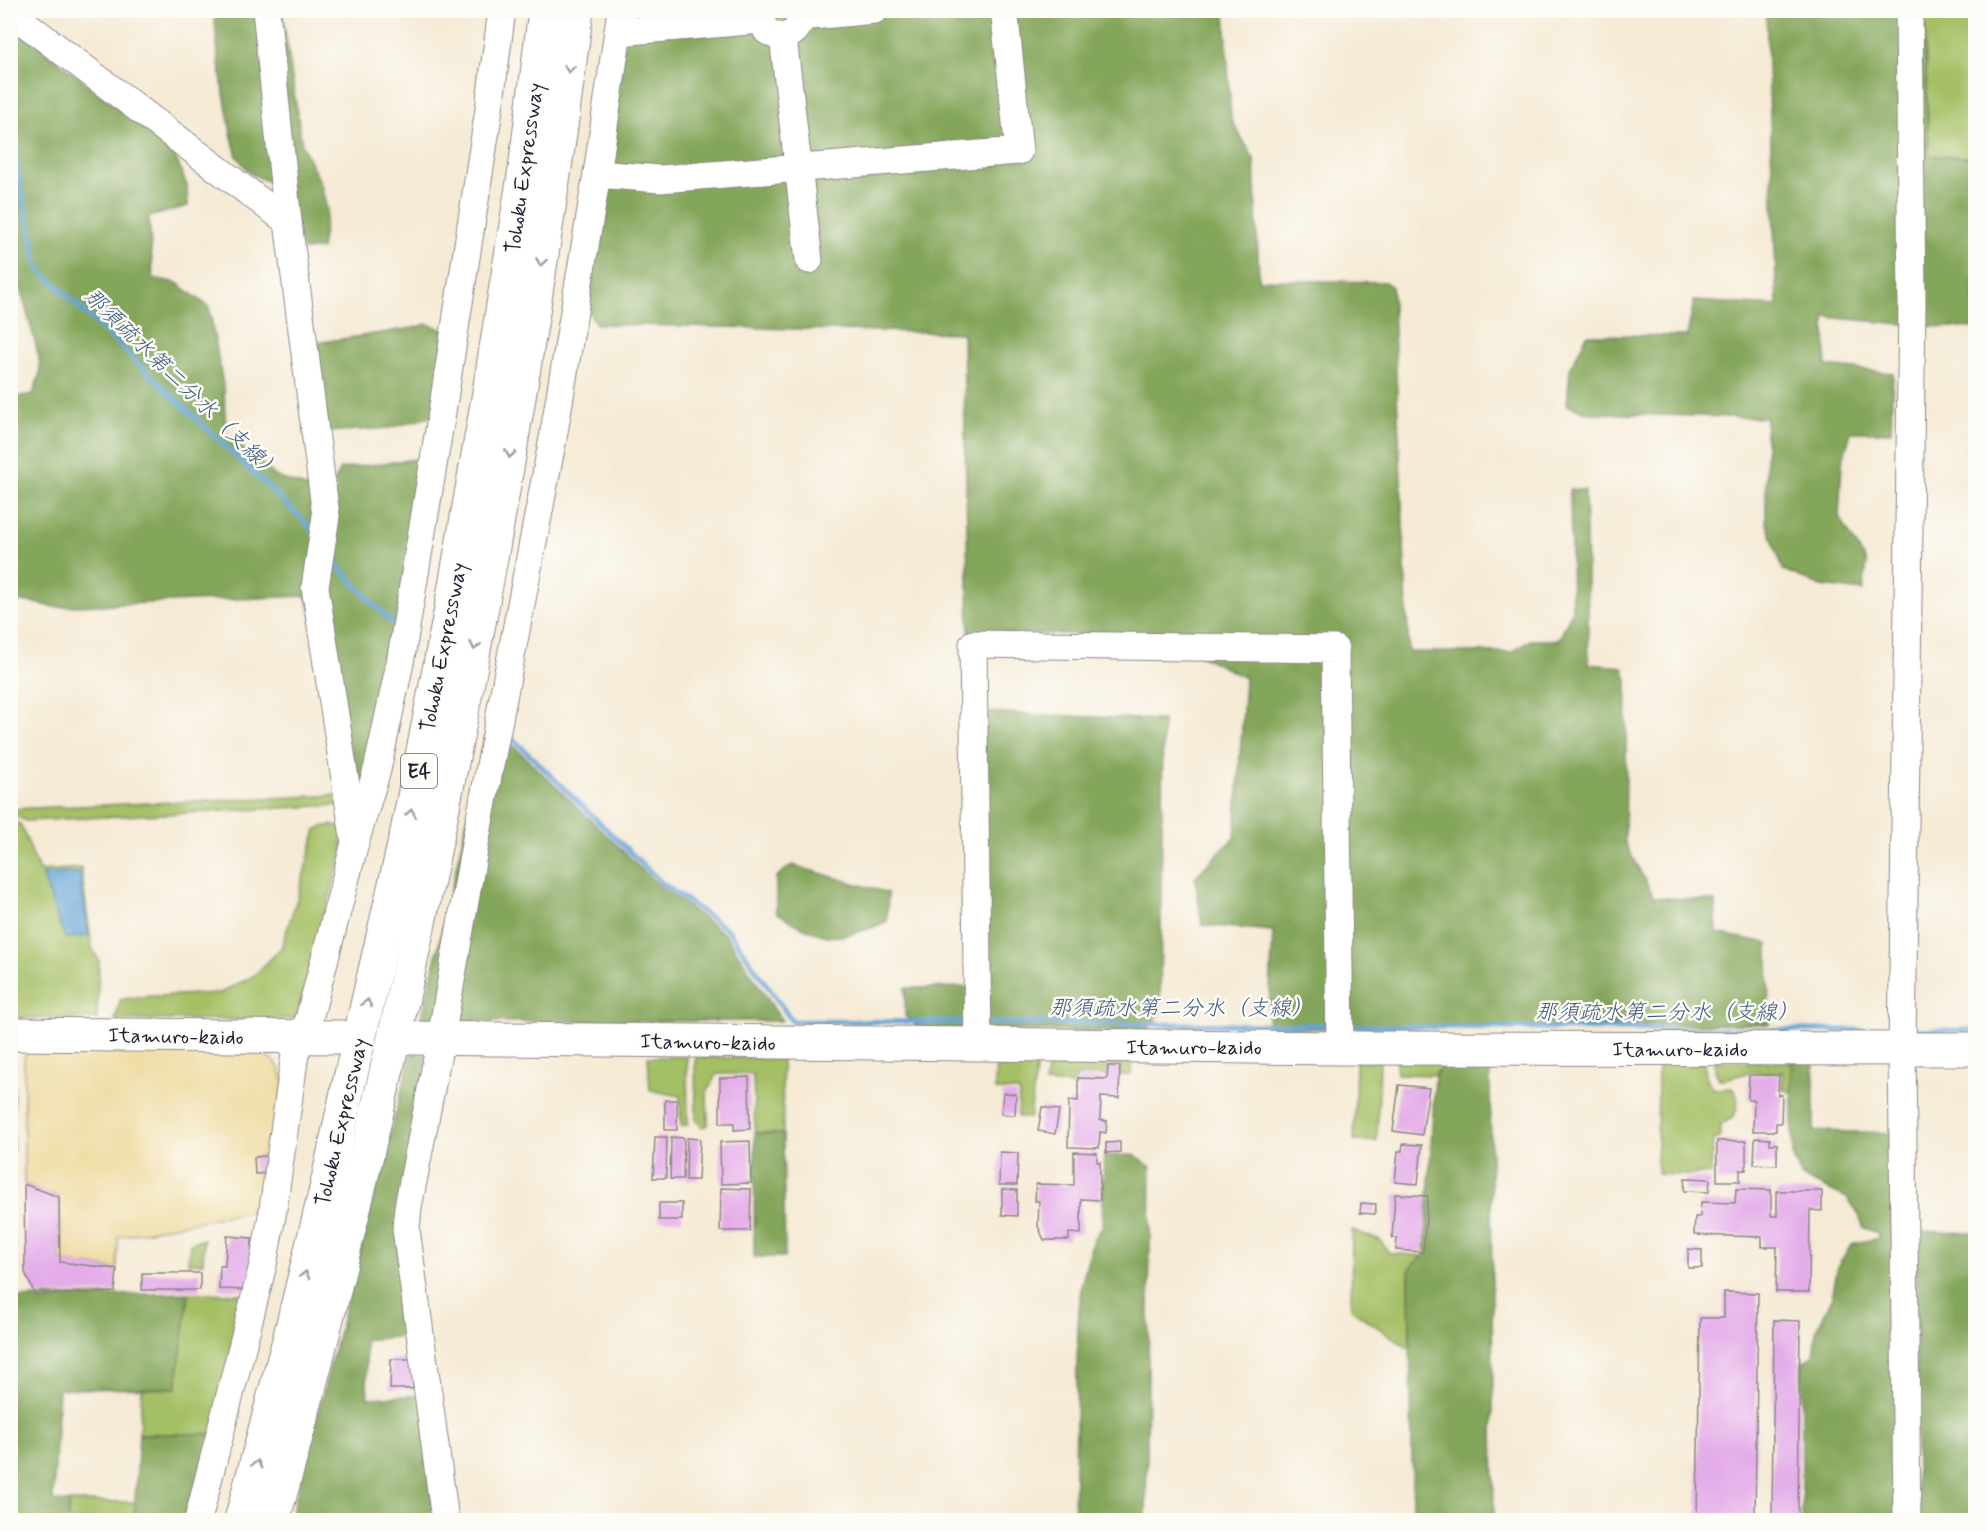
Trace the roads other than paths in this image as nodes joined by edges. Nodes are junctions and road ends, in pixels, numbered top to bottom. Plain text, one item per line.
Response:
1 (266, 10) edge
2 (502, 10) edge
3 (545, 10) edge
4 (576, 10) edge
5 (874, 10) edge
6 (1909, 10) edge
7 (10, 12) edge
8 (1003, 13) edge
9 (801, 14) edge
10 (763, 15) edge
11 (620, 21) edge
12 (783, 37) junction
13 (798, 168) junction
14 (597, 174) junction
15 (288, 222) junction
16 (809, 260) dead end
17 (355, 843) junction
18 (10, 1034) edge
19 (301, 1037) junction
20 (341, 1037) dead end
21 (427, 1038) junction
22 (978, 1045) junction
23 (1340, 1048) junction
24 (1902, 1049) junction
25 (1976, 1049) edge
26 (198, 1521) edge
27 (241, 1521) edge
28 (273, 1521) edge
29 (445, 1521) edge
30 (1907, 1521) edge

1 - 15 street
2 - 17 street
27 -> 3 main road, Tohoku Expressway / E4
4 -> 28 main road, Tohoku Expressway / E4
5 - 9 street
6 - 24 street
7 - 15 street
8 - 13 street
9 - 12 street
10 - 11 street
10 - 12 street
11 - 14 street
12 - 13 street
13 - 14 street
13 - 16 street
14 - 21 street
15 - 17 street
17 - 19 street
18 - 19 main road, Itamuro-kaido
19 - 20 main road, Itamuro-kaido
19 - 26 street
21 - 22 main road, Itamuro-kaido
21 - 29 street
22 - 23 main road, Itamuro-kaido
22 - 23 street
23 - 24 main road, Itamuro-kaido
24 - 25 main road, Itamuro-kaido
24 - 30 street

